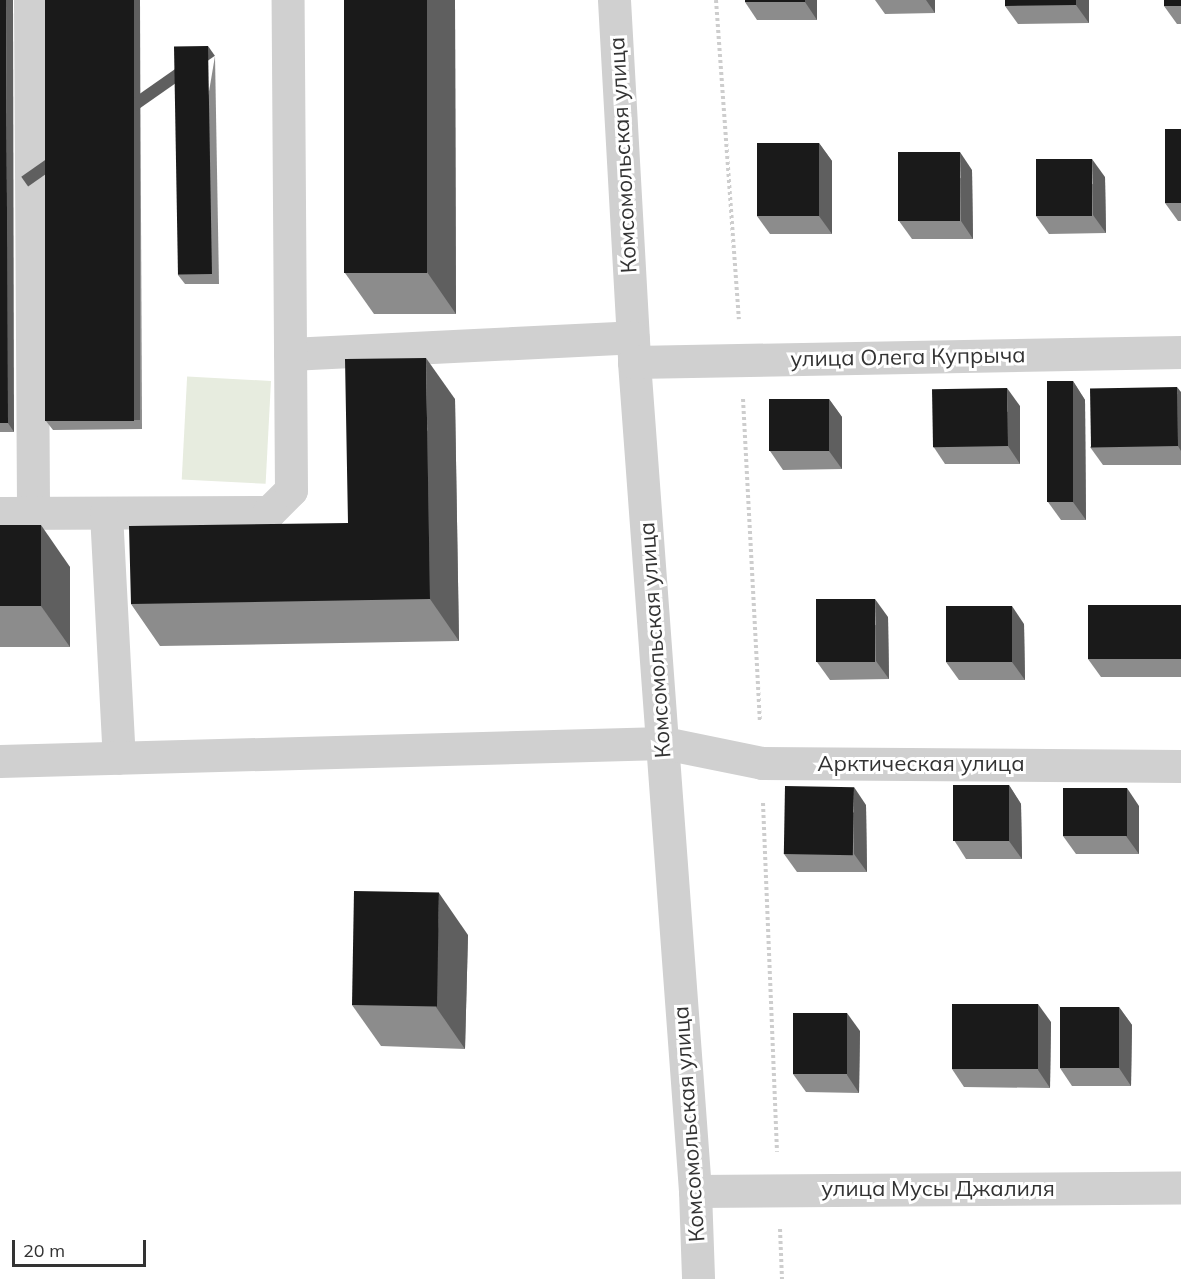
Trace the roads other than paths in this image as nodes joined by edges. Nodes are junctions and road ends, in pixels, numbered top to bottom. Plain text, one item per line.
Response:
1 (30, 0) edge
2 (288, 0) edge
3 (614, 0) edge
4 (634, 349) junction
5 (1181, 352) edge
6 (290, 354) junction
7 (0, 513) edge
8 (33, 513) junction
9 (106, 513) junction
10 (663, 743) junction
11 (119, 758) junction
12 (0, 761) edge
13 (1181, 766) edge
14 (1181, 1188) edge
15 (696, 1191) junction
16 (698, 1279) edge

1 - 8 street
2 - 6 street
3 - 4 street, Комсомольская улица
4 - 5 street, улица Олега Купрыча
4 - 6 street, улица Олега Купрыча
4 - 10 street, Комсомольская улица
6 - 9 street
7 - 8 street
8 - 9 street
9 - 11 street
10 - 11 street, Арктическая улица
10 - 13 street, Арктическая улица
10 - 15 street, Комсомольская улица
11 - 12 street, Арктическая улица
14 - 15 street, улица Мусы Джалиля
15 - 16 street, Комсомольская улица

